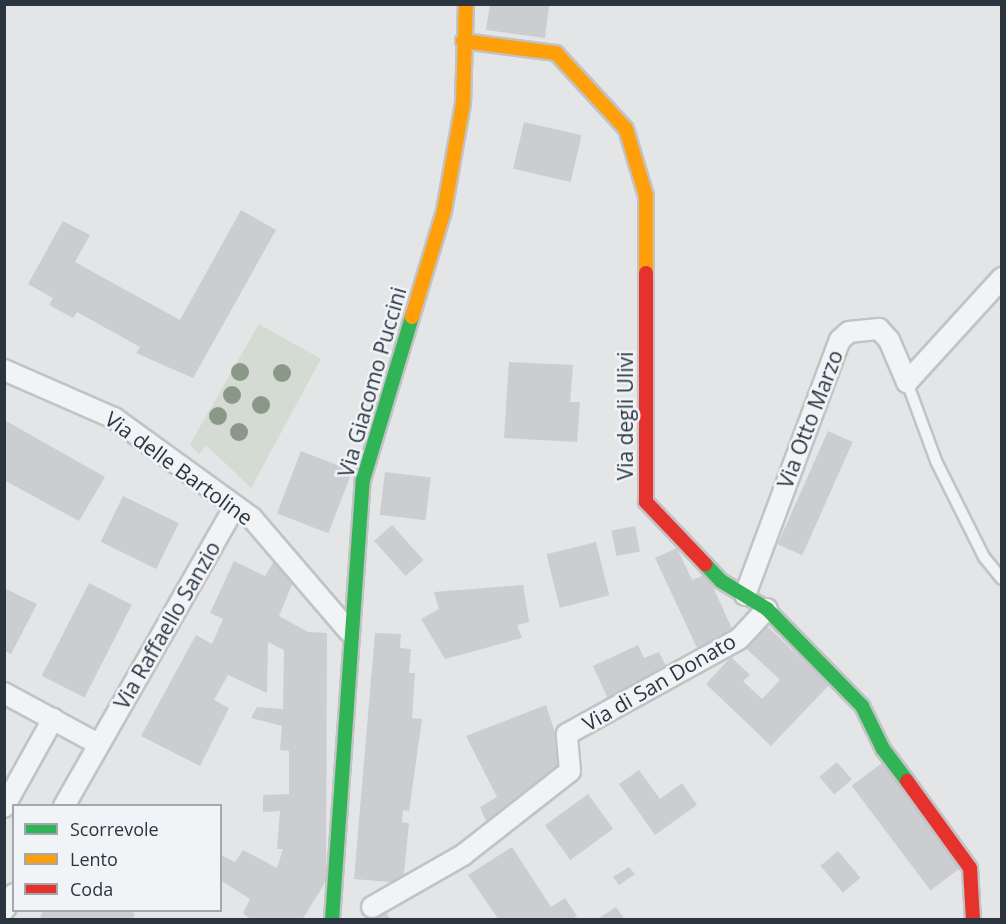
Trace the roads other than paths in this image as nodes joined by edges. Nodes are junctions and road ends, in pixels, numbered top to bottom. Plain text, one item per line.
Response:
1 (466, 4) edge
2 (463, 41) junction
3 (1002, 278) edge
4 (4, 370) edge
5 (907, 382) junction
6 (235, 506) junction
7 (1002, 579) edge
8 (745, 595) junction
9 (767, 609) junction
10 (349, 631) junction
11 (4, 693) edge
12 (53, 719) junction
13 (98, 744) junction
14 (65, 804) edge
15 (4, 807) edge
16 (12, 897) edge
17 (372, 907) dead end
18 (4, 910) edge
19 (332, 920) edge
20 (973, 920) edge

1 - 2 street, Via Giacomo Puccini
2 - 8 street, Via degli Ulivi
2 - 10 street, Via Giacomo Puccini
3 - 5 street
4 - 6 street, Via delle Bartoline
5 - 7 lane
5 - 8 street, Via Otto Marzo
6 - 10 street, Via delle Bartoline
6 - 13 street, Via Raffaello Sanzio
8 - 9 street, Via degli Ulivi
9 - 17 street, Via di San Donato
9 - 20 street, Via degli Ulivi
10 - 19 street, Via Giacomo Puccini
11 - 12 street
12 - 13 street
12 - 15 street
13 - 14 street, Via Raffaello Sanzio
16 - 18 street

